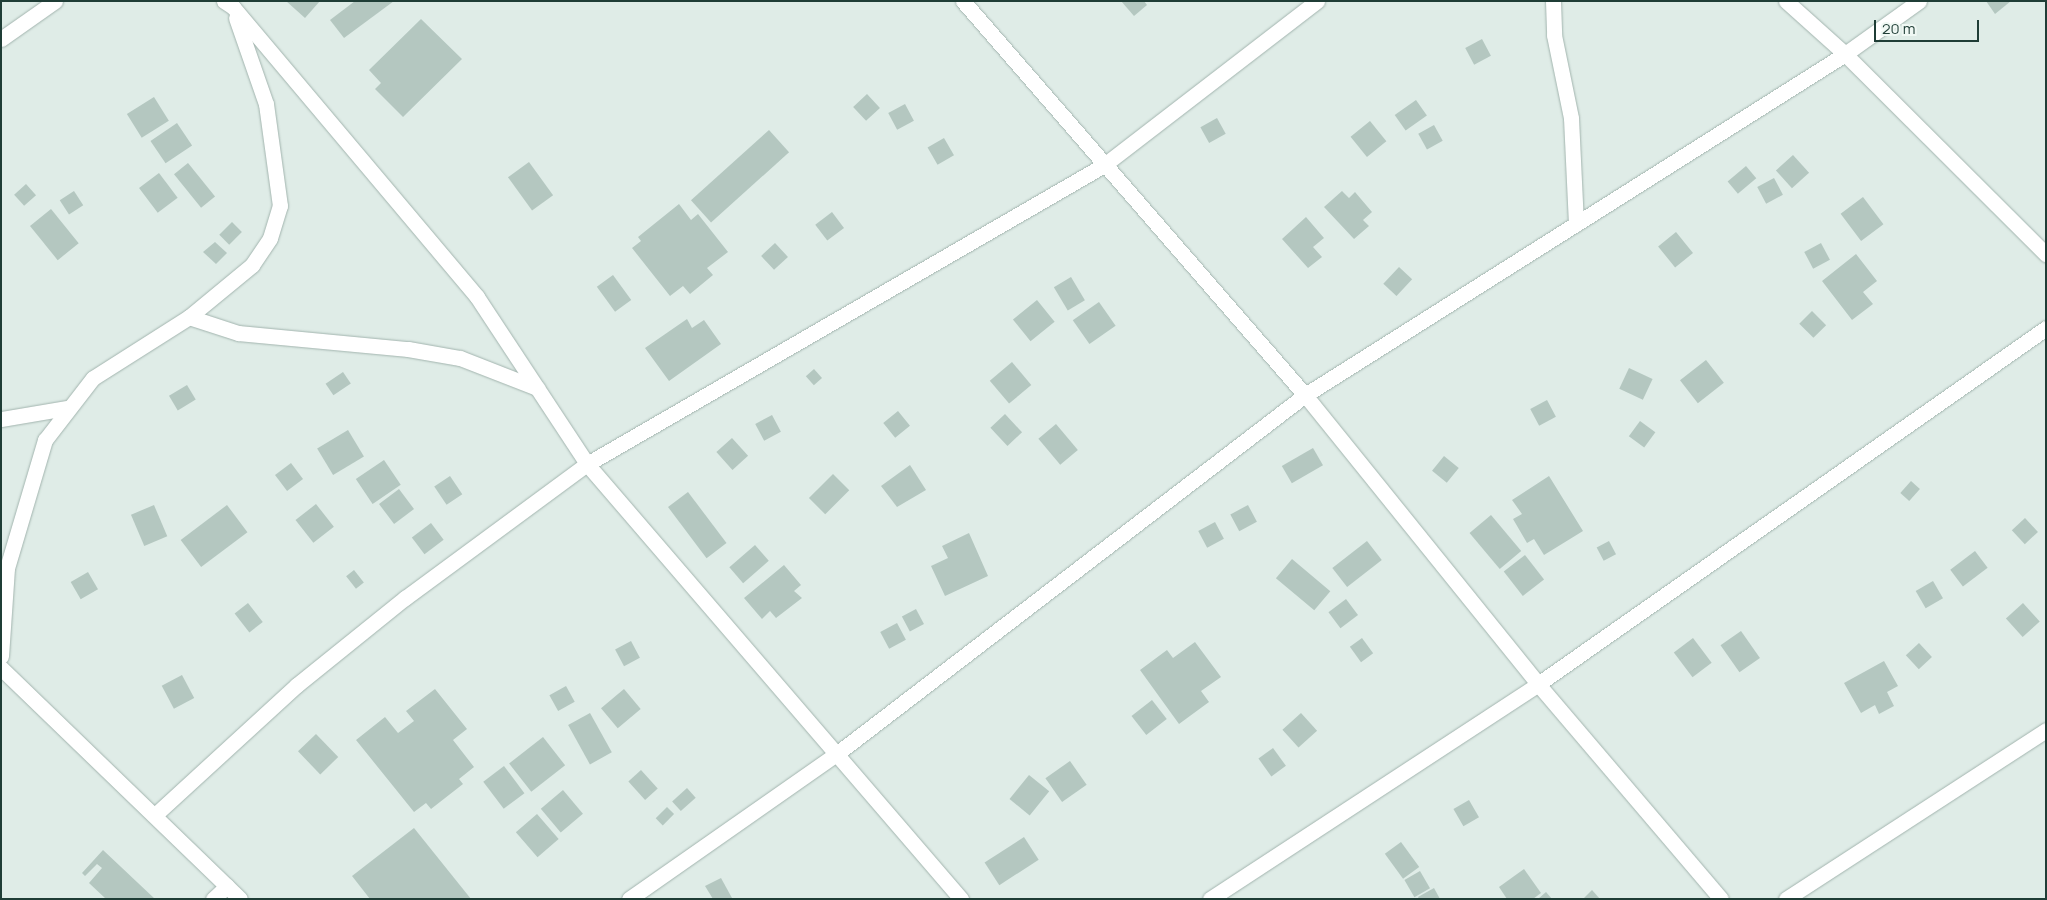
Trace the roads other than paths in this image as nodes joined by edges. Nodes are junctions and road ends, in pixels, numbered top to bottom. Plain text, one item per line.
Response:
1 (55, 1) edge
2 (963, 1) edge
3 (1316, 1) edge
4 (1553, 1) edge
5 (1786, 1) edge
6 (1918, 1) edge
7 (228, 4) edge
8 (1, 39) edge
9 (1846, 54) junction
10 (1104, 165) junction
11 (1576, 224) junction
12 (2046, 254) edge
13 (190, 317) junction
14 (2046, 328) edge
15 (537, 388) junction
16 (1305, 395) junction
17 (67, 408) junction
18 (1, 419) edge
19 (587, 464) junction
20 (1, 656) edge
21 (1, 668) edge
22 (1538, 684) junction
23 (2046, 730) edge
24 (835, 755) junction
25 (156, 814) junction
26 (227, 886) junction
27 (213, 899) edge
28 (240, 899) edge
29 (628, 899) edge
30 (960, 899) edge
31 (1210, 899) edge
32 (1721, 899) edge
33 (1786, 899) edge

1 - 8 street
2 - 10 street
3 - 10 street
4 - 11 street
5 - 9 street
6 - 9 street
7 - 13 street
7 - 15 street
9 - 11 street
9 - 12 street
10 - 16 street
10 - 19 street
11 - 16 street
13 - 15 street
13 - 17 street
14 - 22 street
15 - 19 street
16 - 22 street
16 - 24 street
17 - 18 street
17 - 20 street
19 - 24 street
19 - 25 street
21 - 25 street
22 - 31 street
22 - 32 street
23 - 33 street
24 - 29 street
24 - 30 street
25 - 26 street
26 - 27 street
26 - 28 street

